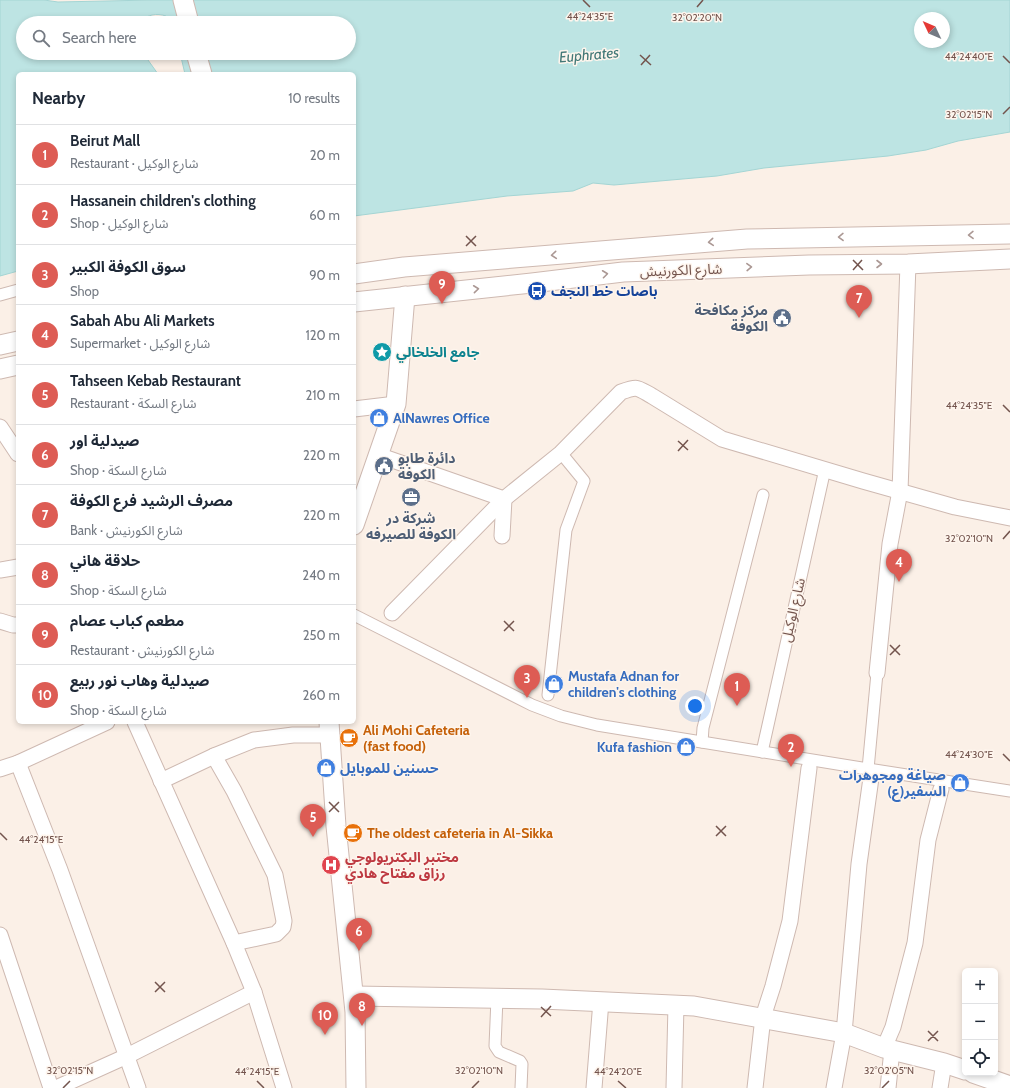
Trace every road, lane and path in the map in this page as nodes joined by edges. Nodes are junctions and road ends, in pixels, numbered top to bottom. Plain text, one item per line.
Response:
1 (183, 0) edge
2 (187, 16) edge
3 (198, 60) edge
4 (201, 72) edge
5 (1010, 234) edge
6 (529, 257) junction
7 (500, 259) junction
8 (1010, 259) edge
9 (908, 264) junction
10 (356, 274) edge
11 (532, 283) junction
12 (500, 286) junction
13 (16, 291) edge
14 (0, 295) edge
15 (405, 296) junction
16 (356, 302) edge
17 (16, 341) edge
18 (0, 345) edge
19 (16, 365) edge
20 (0, 369) edge
21 (396, 404) junction
22 (356, 409) edge
23 (0, 427) edge
24 (16, 451) edge
25 (561, 454) junction
26 (378, 455) junction
27 (825, 469) junction
28 (900, 491) junction
29 (763, 495) dead end
30 (504, 499) junction
31 (1010, 518) edge
32 (356, 519) edge
33 (502, 536) dead end
34 (16, 567) edge
35 (0, 570) edge
36 (392, 613) dead end
37 (356, 616) edge
38 (0, 620) edge
39 (16, 625) edge
40 (877, 673) joint
41 (548, 695) dead end
42 (103, 724) edge
43 (136, 724) edge
44 (329, 728) edge
45 (702, 742) junction
46 (762, 752) junction
47 (214, 756) junction
48 (18, 763) junction
49 (809, 768) dead end
50 (0, 769) edge
51 (869, 774) junction
52 (161, 781) junction
53 (941, 789) dead end
54 (1010, 791) edge
55 (0, 935) edge
56 (234, 943) junction
57 (254, 992) junction
58 (354, 996) junction
59 (497, 998) junction
60 (601, 1002) junction
61 (676, 1005) junction
62 (763, 1017) junction
63 (844, 1032) junction
64 (888, 1049) junction
65 (127, 1056) junction
66 (944, 1063) junction
67 (962, 1069) edge
68 (982, 1076) edge
69 (1010, 1086) edge
70 (51, 1088) edge
71 (56, 1088) edge
72 (138, 1088) edge
73 (284, 1088) edge
74 (356, 1088) edge
75 (521, 1088) edge
76 (594, 1088) edge
77 (674, 1088) edge
78 (755, 1088) edge
79 (834, 1088) edge
80 (888, 1088) edge
81 (940, 1088) edge

1 - 2 street
3 - 4 street
5 -> 6 street, شارع الكورنيش
6 - 7 street, شارع الكورنيش
6 - 11 street
7 - 10 street, شارع الكورنيش
7 - 12 street
8 - 9 street, شارع الكورنيش
11 -> 9 street, شارع الكورنيش
9 - 28 street
11 - 12 street, شارع الكورنيش
15 -> 12 street, شارع الكورنيش
13 - 14 street
15 - 16 street, شارع الكورنيش
15 - 21 street
17 - 18 street
19 - 20 street
21 - 22 street
21 - 26 street
23 - 24 street
25 - 27 street
25 - 30 street
25 - 41 street
26 - 30 street
26 - 32 street
27 - 28 street
27 - 46 street, شارع الوكيل
28 - 31 street
28 - 40 street
29 - 45 street
30 - 33 street
30 - 36 street
34 - 35 street
37 - 45 street
38 - 39 street
40 - 51 street
42 - 48 street
43 - 52 street
44 - 47 street
44 - 58 street
45 - 46 street
46 - 51 street
47 - 52 street
47 - 56 street
48 - 50 street
48 - 65 street
49 - 62 street
51 - 54 street
51 - 63 street
52 - 56 street
53 - 64 street
55 - 70 street
56 - 57 street
57 - 65 street
57 - 73 street
58 - 59 street
58 - 74 street
59 - 60 street
59 - 75 street
60 - 61 street
60 - 76 street
61 - 62 street
61 - 77 street
62 - 63 street
62 - 78 street
63 - 64 street
63 - 79 street
64 - 66 street
64 - 80 street
65 - 71 street
65 - 72 street
66 - 67 street
66 - 81 street
68 - 69 street

